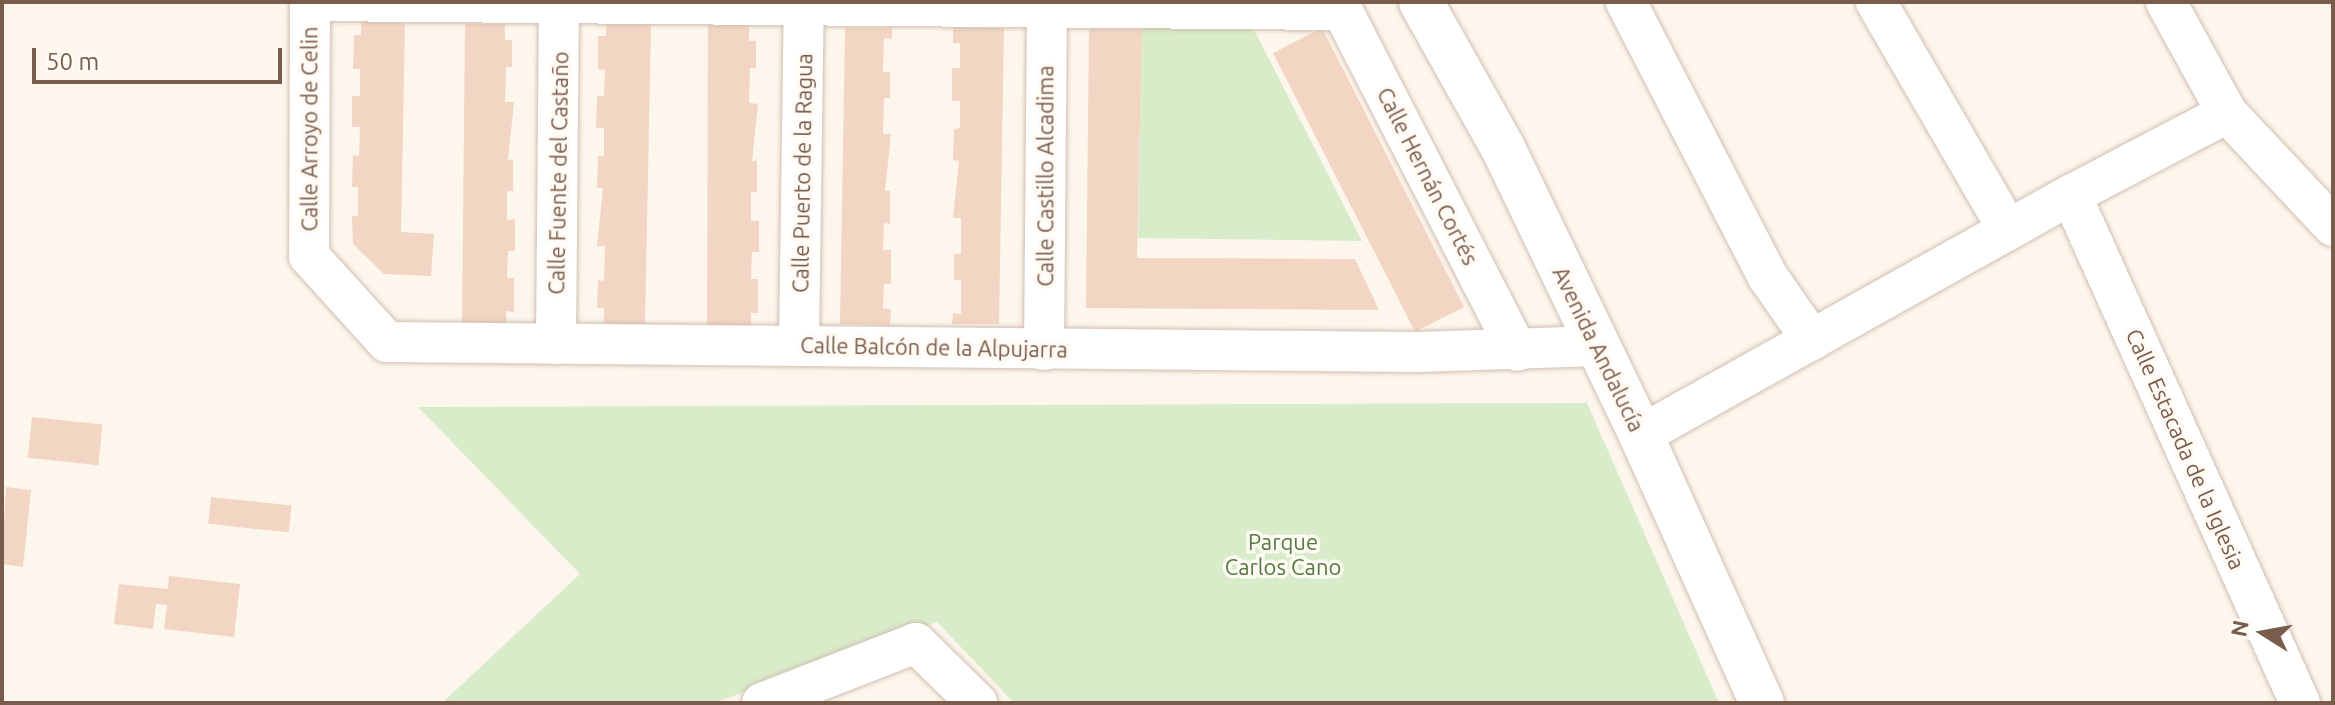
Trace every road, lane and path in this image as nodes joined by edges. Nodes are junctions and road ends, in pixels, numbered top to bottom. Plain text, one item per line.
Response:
1 (1421, 2) edge
2 (1626, 2) edge
3 (1876, 2) edge
4 (2166, 2) edge
5 (310, 4) edge
6 (559, 5) edge
7 (804, 6) edge
8 (1047, 7) edge
9 (1342, 9) edge
10 (2227, 113) junction
11 (2071, 195) junction
12 (2333, 226) edge
13 (2008, 230) junction
14 (309, 256) joint
15 (1812, 340) junction
16 (556, 344) junction
17 (799, 344) junction
18 (1597, 346) junction
19 (1044, 350) junction
20 (1517, 351) junction
21 (1641, 435) junction
22 (762, 703) edge
23 (977, 703) edge
24 (1762, 703) edge
25 (2300, 703) edge

1 - 18 main road, Avenida Andalucía
2 - 15 street
3 - 13 street
4 - 10 street
5 - 6 street
5 - 14 street, Calle Arroyo de Celin
6 - 7 street
6 - 16 street, Calle Fuente del Castaño
7 - 8 street
7 - 17 street, Calle Puerto de la Ragua
8 - 9 street
8 - 19 street, Calle Castillo Alcadima
9 - 20 street, Calle Hernán Cortés
10 - 11 street
10 - 12 street
11 - 13 street
11 - 25 street, Calle Estacada de la Iglesia
13 - 15 street
14 - 16 street, Calle Balcón de la Alpujarra
15 - 21 street
16 - 17 street, Calle Balcón de la Alpujarra
17 - 19 street, Calle Balcón de la Alpujarra
18 - 20 street, Calle Balcón de la Alpujarra
18 - 21 main road, Avenida Andalucía
19 - 20 street, Calle Balcón de la Alpujarra
21 - 24 main road, Avenida Andalucía
22 - 23 street

